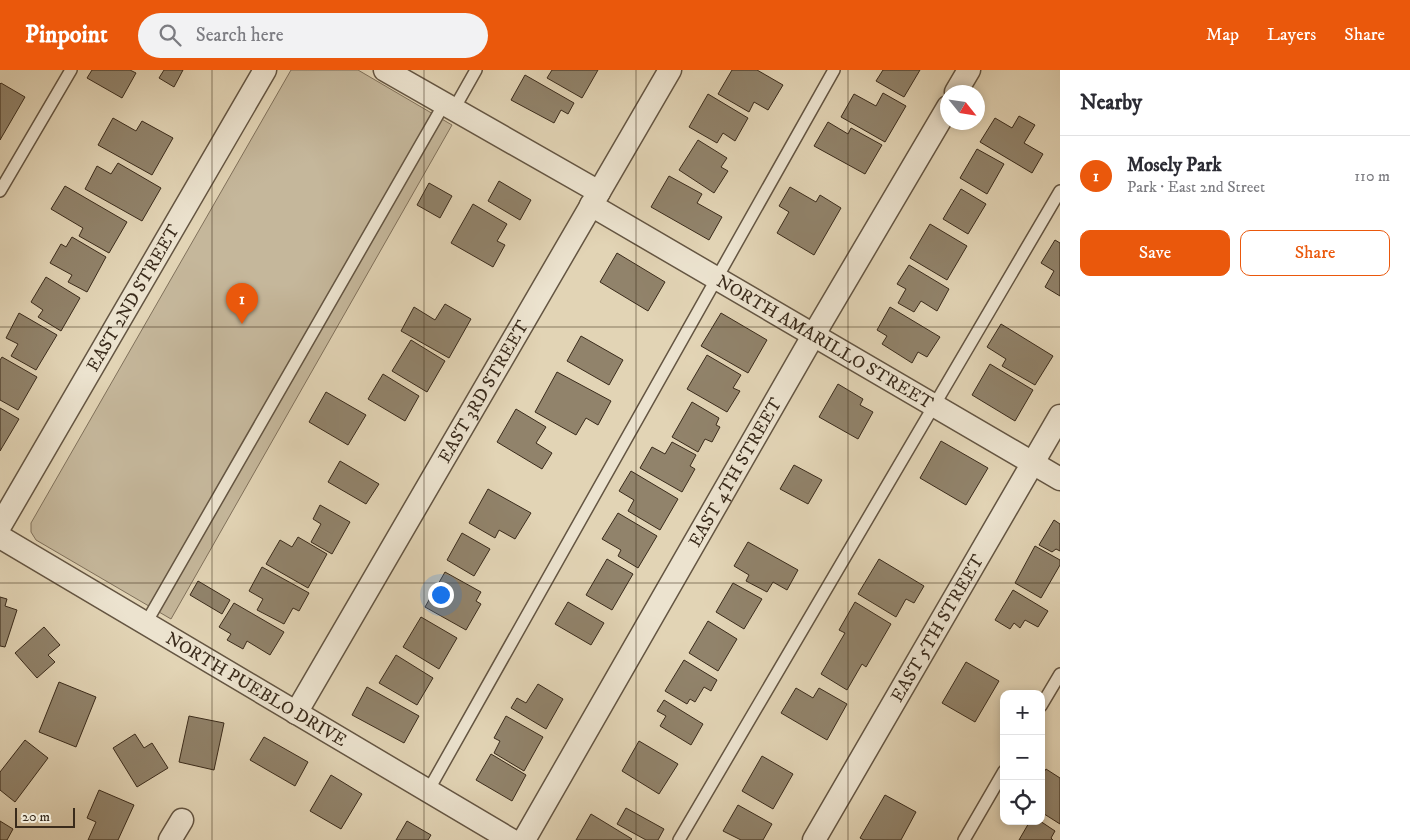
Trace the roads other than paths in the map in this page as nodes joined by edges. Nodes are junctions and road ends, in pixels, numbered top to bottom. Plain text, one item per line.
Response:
1 (70, 70) edge
2 (264, 70) edge
3 (385, 70) edge
4 (476, 70) edge
5 (670, 70) edge
6 (834, 70) edge
7 (969, 70) edge
8 (960, 85) edge
9 (449, 106) junction
10 (940, 121) edge
11 (0, 191) edge
12 (1060, 191) edge
13 (595, 198) junction
14 (716, 279) junction
15 (813, 336) junction
16 (935, 406) junction
17 (1060, 416) edge
18 (1033, 462) junction
19 (1060, 479) edge
20 (0, 526) edge
21 (0, 537) edge
22 (146, 623) junction
23 (1060, 674) edge
24 (1045, 699) edge
25 (296, 713) junction
26 (1000, 778) edge
27 (428, 791) junction
28 (182, 820) dead end
29 (170, 840) edge
30 (511, 840) edge
31 (524, 840) edge
32 (680, 840) edge
33 (814, 840) edge
34 (964, 840) edge

1 - 11 lane
2 - 20 street, EAST 2ND STREET
3 - 9 street, NORTH AMARILLO STREET
4 - 9 lane
5 - 13 street, EAST 3RD STREET
6 - 14 lane
7 - 8 street
9 - 13 street, NORTH AMARILLO STREET
9 - 22 lane
10 - 15 street, EAST 4TH STREET
12 - 16 lane
13 - 14 street, NORTH AMARILLO STREET
13 - 25 street, EAST 3RD STREET
14 - 15 street, NORTH AMARILLO STREET
14 - 27 lane
15 - 16 street, NORTH AMARILLO STREET
15 - 31 street, EAST 4TH STREET
16 - 18 street, NORTH AMARILLO STREET
16 - 32 lane
17 - 18 street, EAST 5TH STREET
18 - 19 street, NORTH AMARILLO STREET
18 - 33 street, EAST 5TH STREET
21 - 22 street, NORTH PUEBLO DRIVE
22 - 25 street, NORTH PUEBLO DRIVE
23 - 24 lane
25 - 27 street, NORTH PUEBLO DRIVE
26 - 34 lane
27 - 30 street, NORTH PUEBLO DRIVE
28 - 29 street

